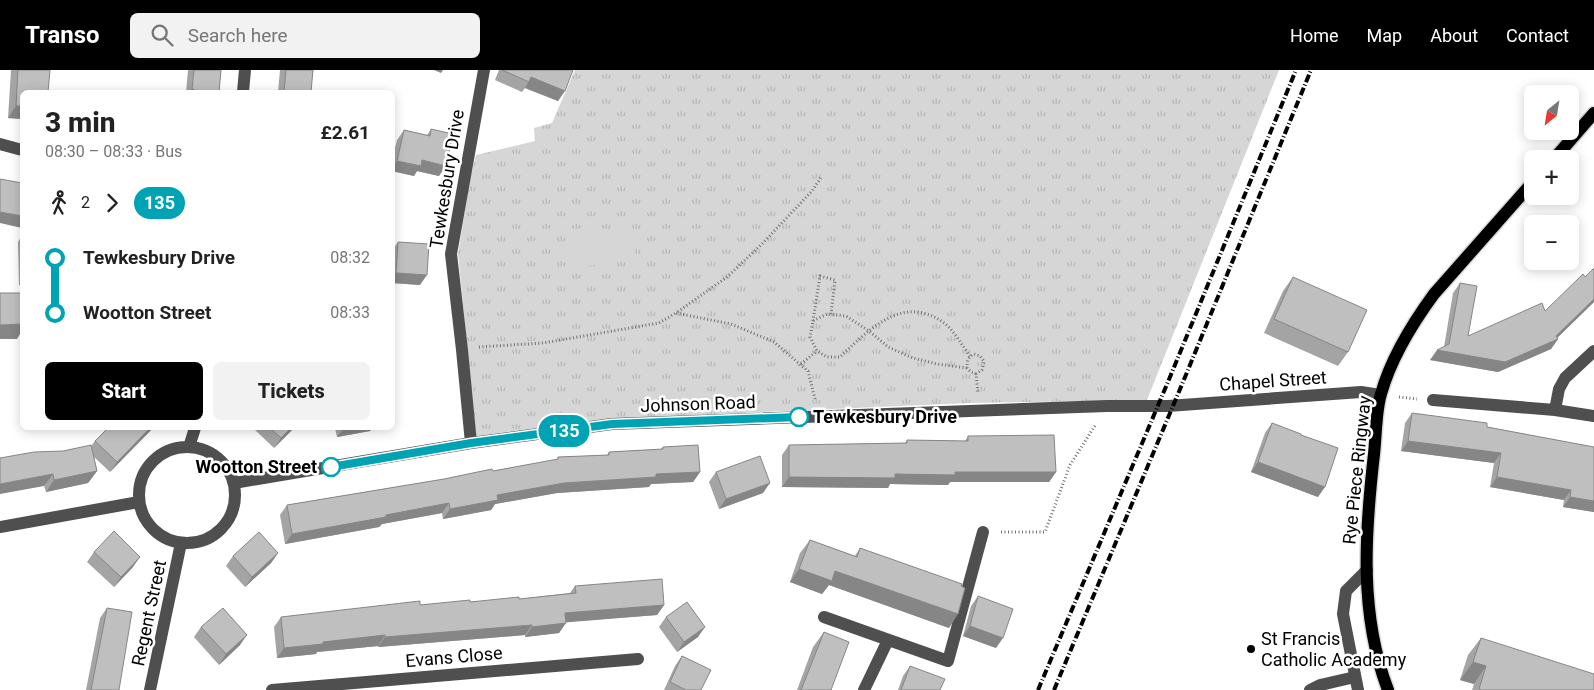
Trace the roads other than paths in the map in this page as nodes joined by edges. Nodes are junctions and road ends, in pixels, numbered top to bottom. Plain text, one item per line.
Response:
1 (245, 70) edge
2 (484, 70) edge
3 (243, 90) edge
4 (1594, 113) edge
5 (0, 144) edge
6 (20, 149) edge
7 (1562, 150) edge
8 (1524, 192) edge
9 (1594, 351) edge
10 (1380, 395) junction
11 (1433, 400) road end
12 (1168, 406) joint
13 (1555, 410) junction
14 (1594, 416) edge
15 (194, 430) edge
16 (471, 443) junction
17 (189, 447) junction
18 (234, 483) junction
19 (139, 502) junction
20 (0, 528) edge
21 (983, 532) road end
22 (181, 543) junction
23 (1367, 570) junction
24 (824, 617) dead end
25 (888, 640) junction
26 (638, 659) dead end
27 (1355, 676) junction
28 (150, 690) edge
29 (272, 690) edge
30 (864, 690) edge
31 (1310, 690) edge
32 (1358, 690) edge
33 (1388, 690) edge

1 - 3 street
2 - 16 street, Tewkesbury Drive
4 - 7 main road
5 - 6 street
8 - 10 main road, Rye Piece Ringway
9 - 13 street
10 - 12 street, Chapel Street
10 - 23 main road, Rye Piece Ringway
11 - 13 street
12 - 16 street, Johnson Road
13 - 14 street
15 - 17 street
16 - 18 street, Johnson Road
17 - 18 street
17 - 19 street
18 - 22 street
19 - 20 street
19 - 22 street
21 - 25 street
22 - 28 street, Regent Street
23 - 27 street
23 - 33 main road, Rye Piece Ringway
24 - 25 street
25 - 30 street
26 - 29 street, Evans Close
27 - 31 street
27 - 32 street

